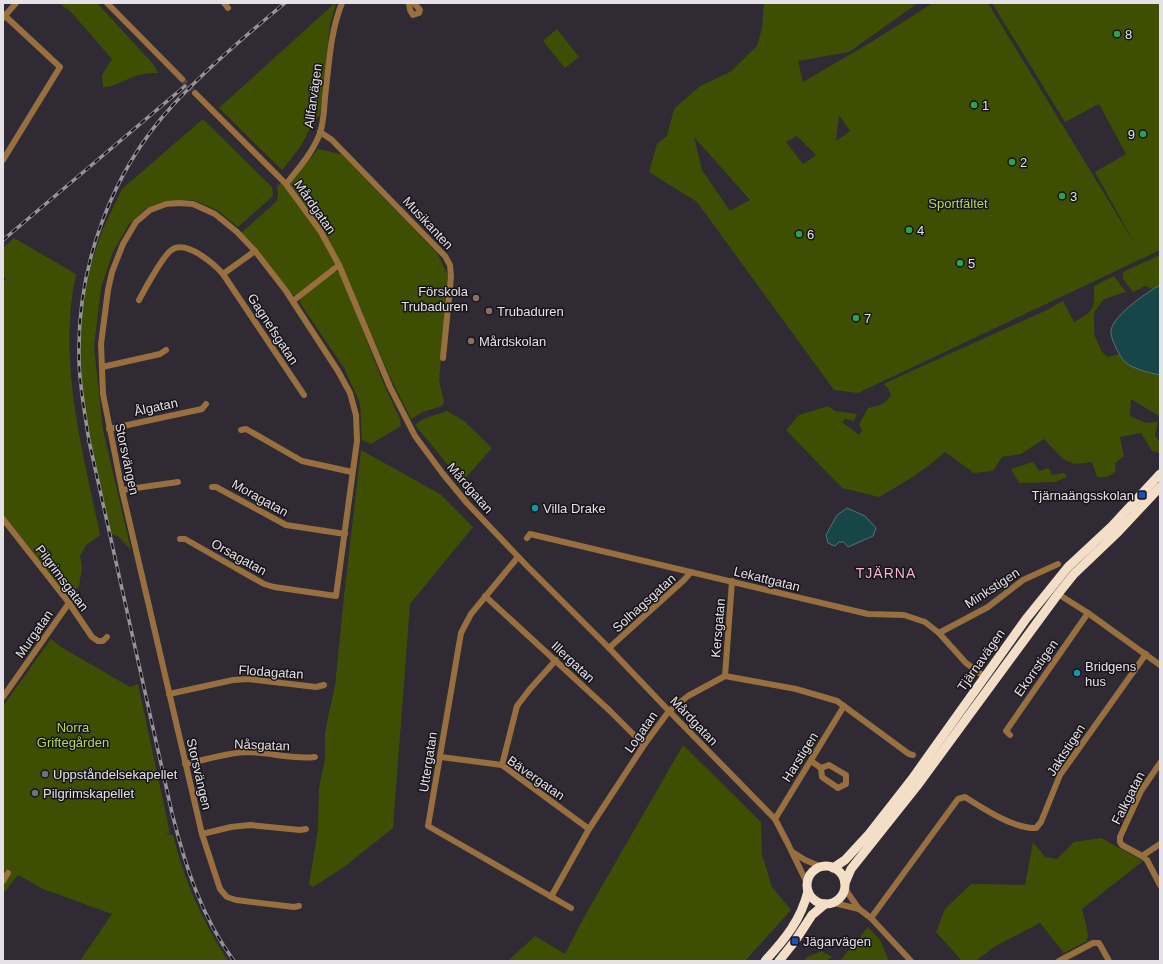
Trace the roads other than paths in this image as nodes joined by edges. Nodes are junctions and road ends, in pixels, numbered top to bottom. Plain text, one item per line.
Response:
1 (16, 3) edge
2 (107, 3) edge
3 (342, 3) edge
4 (409, 3) edge
5 (414, 3) edge
6 (4, 16) edge
7 (182, 79) tunnel mouth
8 (195, 93) tunnel mouth
9 (320, 132) junction
10 (3, 160) edge
11 (286, 184) junction
12 (255, 251) junction
13 (339, 265) junction
14 (223, 274) junction
15 (139, 300) dead end
16 (293, 301) junction
17 (166, 350) dead end
18 (443, 358) dead end
19 (102, 367) junction
20 (304, 396) dead end
21 (206, 404) dead end
22 (109, 429) junction
23 (241, 430) dead end
24 (352, 472) junction
25 (1160, 474) edge
26 (178, 482) dead end
27 (212, 487) dead end
28 (1160, 487) edge
29 (122, 490) junction
30 (3, 519) edge
31 (345, 534) junction
32 (527, 538) dead end
33 (180, 539) dead end
34 (518, 557) junction
35 (1058, 564) dead end
36 (691, 572) junction
37 (732, 581) junction
38 (1058, 594) junction
39 (336, 596) joint
40 (485, 596) junction
41 (69, 604) junction
42 (1088, 613) junction
43 (939, 633) junction
44 (107, 637) dead end
45 (609, 648) junction
46 (1146, 654) junction
47 (556, 660) junction
48 (1160, 665) edge
49 (725, 676) junction
50 (985, 676) junction
51 (324, 685) dead end
52 (169, 694) junction
53 (3, 697) edge
54 (844, 706) junction
55 (669, 711) junction
56 (1010, 736) dead end
57 (644, 745) junction
58 (913, 755) dead end
59 (315, 757) dead end
60 (441, 757) junction
61 (811, 761) junction
62 (1160, 763) edge
63 (185, 764) junction
64 (502, 765) junction
65 (821, 768) dead end
66 (775, 819) junction
67 (306, 829) dead end
68 (589, 829) junction
69 (202, 834) junction
70 (1160, 844) edge
71 (792, 852) junction
72 (1142, 856) junction
73 (822, 867) junction
74 (833, 868) junction
75 (8, 873) dead end
76 (3, 881) edge
77 (1160, 885) edge
78 (845, 886) junction
79 (808, 887) junction
80 (551, 897) junction
81 (829, 903) junction
82 (299, 906) dead end
83 (571, 908) dead end
84 (859, 909) junction
85 (871, 918) junction
86 (765, 961) edge
87 (779, 961) edge
88 (911, 961) edge
89 (1059, 961) edge
90 (1109, 961) edge

1 - 6 street
2 - 7 street
3 - 9 street, Allfarvägen
4 - 5 street
6 - 10 street
8 - 11 street, Mårdgatan
9 - 11 street, Allfarvägen
9 - 18 street, Musikanten
11 - 13 street, Mårdgatan
12 - 14 street
12 - 16 street, Storsvängen
12 - 19 street, Storsvängen
13 - 16 street
13 - 34 street, Mårdgatan
14 - 15 street, Gagnefsgatan
14 - 20 street, Gagnefsgatan
16 - 24 street, Storsvängen
17 - 19 street
19 - 22 street, Storsvängen
21 - 22 street, Ålgatan
22 - 29 street, Storsvängen
23 - 24 street
24 - 31 street, Storsvängen
25 - 50 highway, Tjärnavägen
26 - 29 street
27 - 31 street, Moragatan
28 - 38 highway, Tjärnavägen
29 - 52 street, Storsvängen
30 - 41 street, Pilgrimsgatan
31 - 39 street, Storsvängen
32 - 36 street, Lekattgatan
33 - 39 street, Orsagatan
34 - 40 street, Uttergatan
34 - 45 street, Mårdgatan
35 - 43 street, Minkstigen
36 - 37 street, Lekattgatan
36 - 45 street, Solhagsgatan
37 - 43 street, Lekattgatan
37 - 49 street, Kersgatan
38 - 42 street
38 - 78 highway, Tjärnavägen
40 - 47 street, Illergatan
40 - 60 street, Uttergatan
41 - 44 street, Pilgrimsgatan
41 - 53 street, Murgatan
42 - 46 street
42 - 56 street, Ekorrstigen
43 - 50 street, Lekattgatan
45 - 55 street, Mårdgatan
46 - 48 street
46 - 85 street, Jaktstigen
47 - 57 street, Illergatan
47 - 64 street
49 - 54 street
49 - 55 street, Logatan
50 - 74 highway, Tjärnavägen
51 - 52 street, Flodagatan
52 - 63 street, Storsvängen
54 - 58 street
54 - 61 street, Harstigen
55 - 57 street, Logatan
55 - 66 street, Mårdgatan
57 - 68 street, Logatan
59 - 63 street, Nåsgatan
60 - 64 street, Bävergatan
60 - 80 street, Uttergatan
61 - 65 street
61 - 66 street, Harstigen
62 - 72 street, Falkgatan
63 - 69 street, Storsvängen
64 - 68 street, Bävergatan
66 - 71 street, Mårdgatan
67 - 69 street
68 - 80 street, Logatan
69 - 82 street, Storsvängen
70 - 72 street
71 - 73 street
71 - 79 street, Mårdgatan
72 - 77 street
73 - 74 highway
73 - 79 highway
74 - 78 highway
75 - 76 street
78 - 81 highway
78 - 84 street
79 - 81 highway
79 - 86 highway
80 - 83 street, Uttergatan
81 - 84 street
81 - 87 highway
84 - 85 street
85 - 88 street
89 - 90 street

